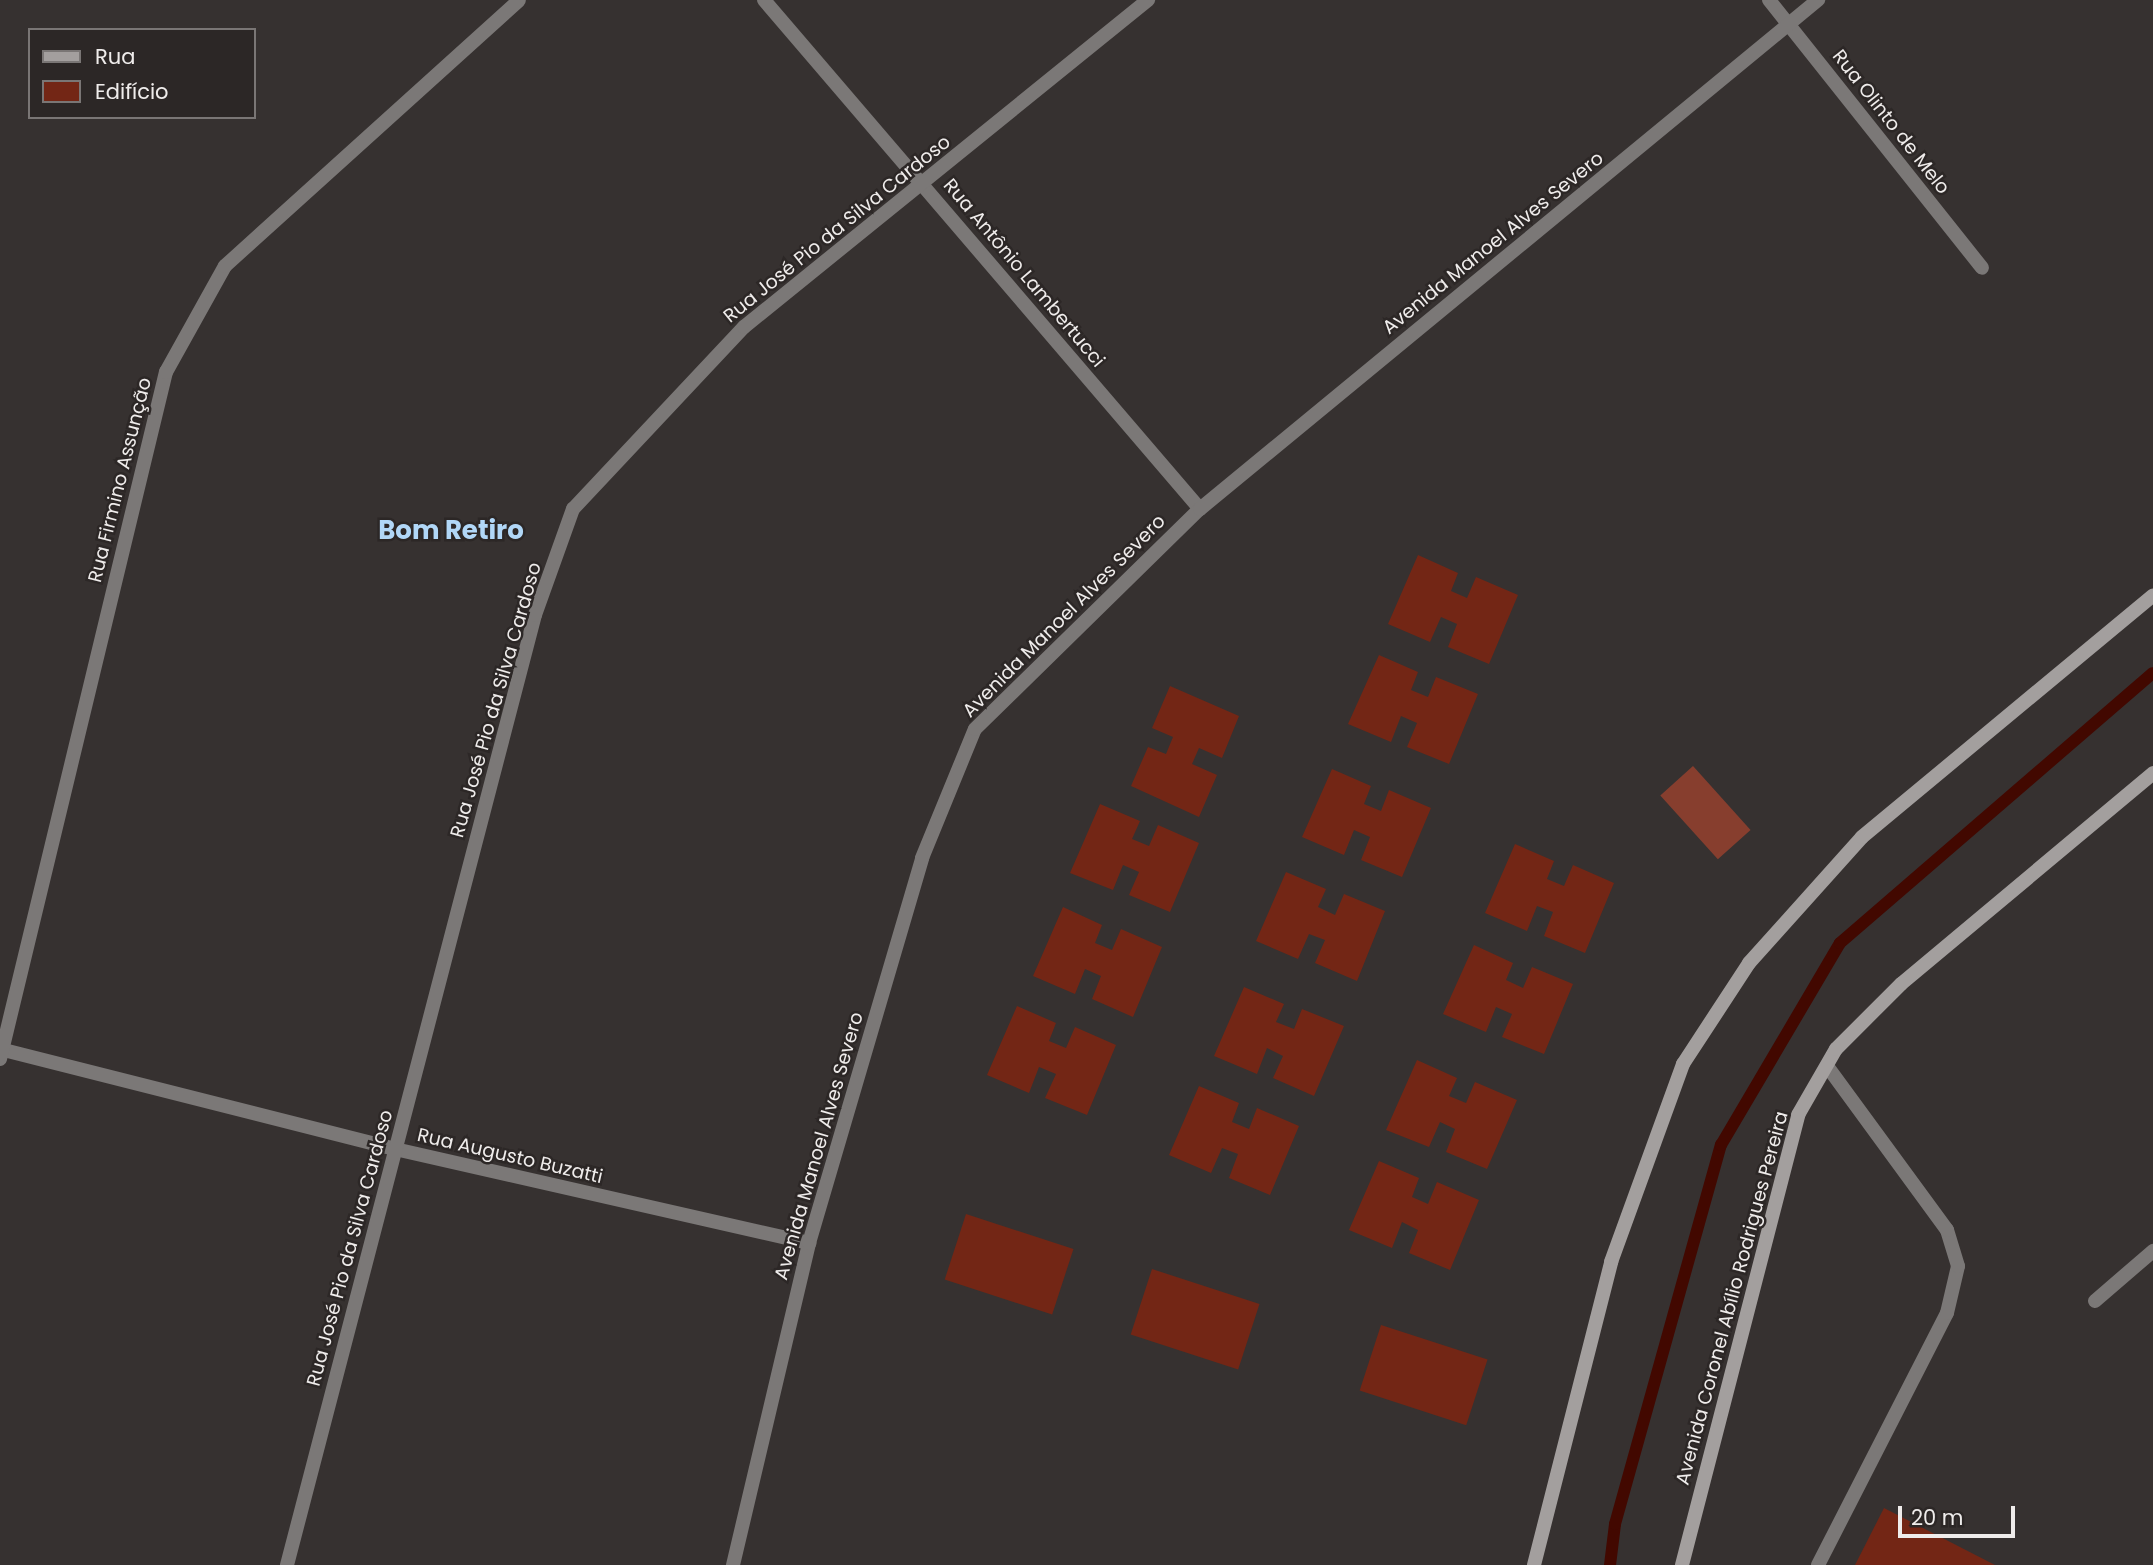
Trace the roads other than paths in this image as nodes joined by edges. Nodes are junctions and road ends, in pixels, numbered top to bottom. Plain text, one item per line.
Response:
1 (519, 0) edge
2 (764, 0) edge
3 (1148, 0) edge
4 (1769, 0) edge
5 (1818, 0) edge
6 (1789, 25) junction
7 (923, 184) junction
8 (1982, 268) dead end
9 (1200, 509) junction
10 (2153, 595) edge
11 (2153, 772) edge
12 (1, 1052) edge
13 (1826, 1066) junction
14 (395, 1149) junction
15 (809, 1243) junction
16 (2153, 1251) edge
17 (2095, 1301) dead end
18 (286, 1565) edge
19 (733, 1565) edge
20 (1534, 1565) edge
21 (1682, 1565) edge
22 (1818, 1565) edge

1 - 12 street, Rua Firmino Assunção
2 - 7 street, Rua Antônio Lambertucci
3 - 7 street, Rua José Pio da Silva Cardoso
4 - 6 street, Rua Olinto de Melo
5 - 6 street, Avenida Manoel Alves Severo
6 - 8 street, Rua Olinto de Melo
6 - 9 street, Avenida Manoel Alves Severo
7 - 9 street, Rua Antônio Lambertucci
7 - 14 street, Rua José Pio da Silva Cardoso
9 - 15 street, Avenida Manoel Alves Severo
10 - 20 street
11 - 13 street, Avenida Coronel Abílio Rodrigues Pereira
12 - 14 street, Rua Augusto Buzatti
13 - 21 street, Avenida Coronel Abílio Rodrigues Pereira
13 - 22 street
14 - 15 street, Rua Augusto Buzatti
14 - 18 street, Rua José Pio da Silva Cardoso
15 - 19 street, Avenida Manoel Alves Severo
16 - 17 street

